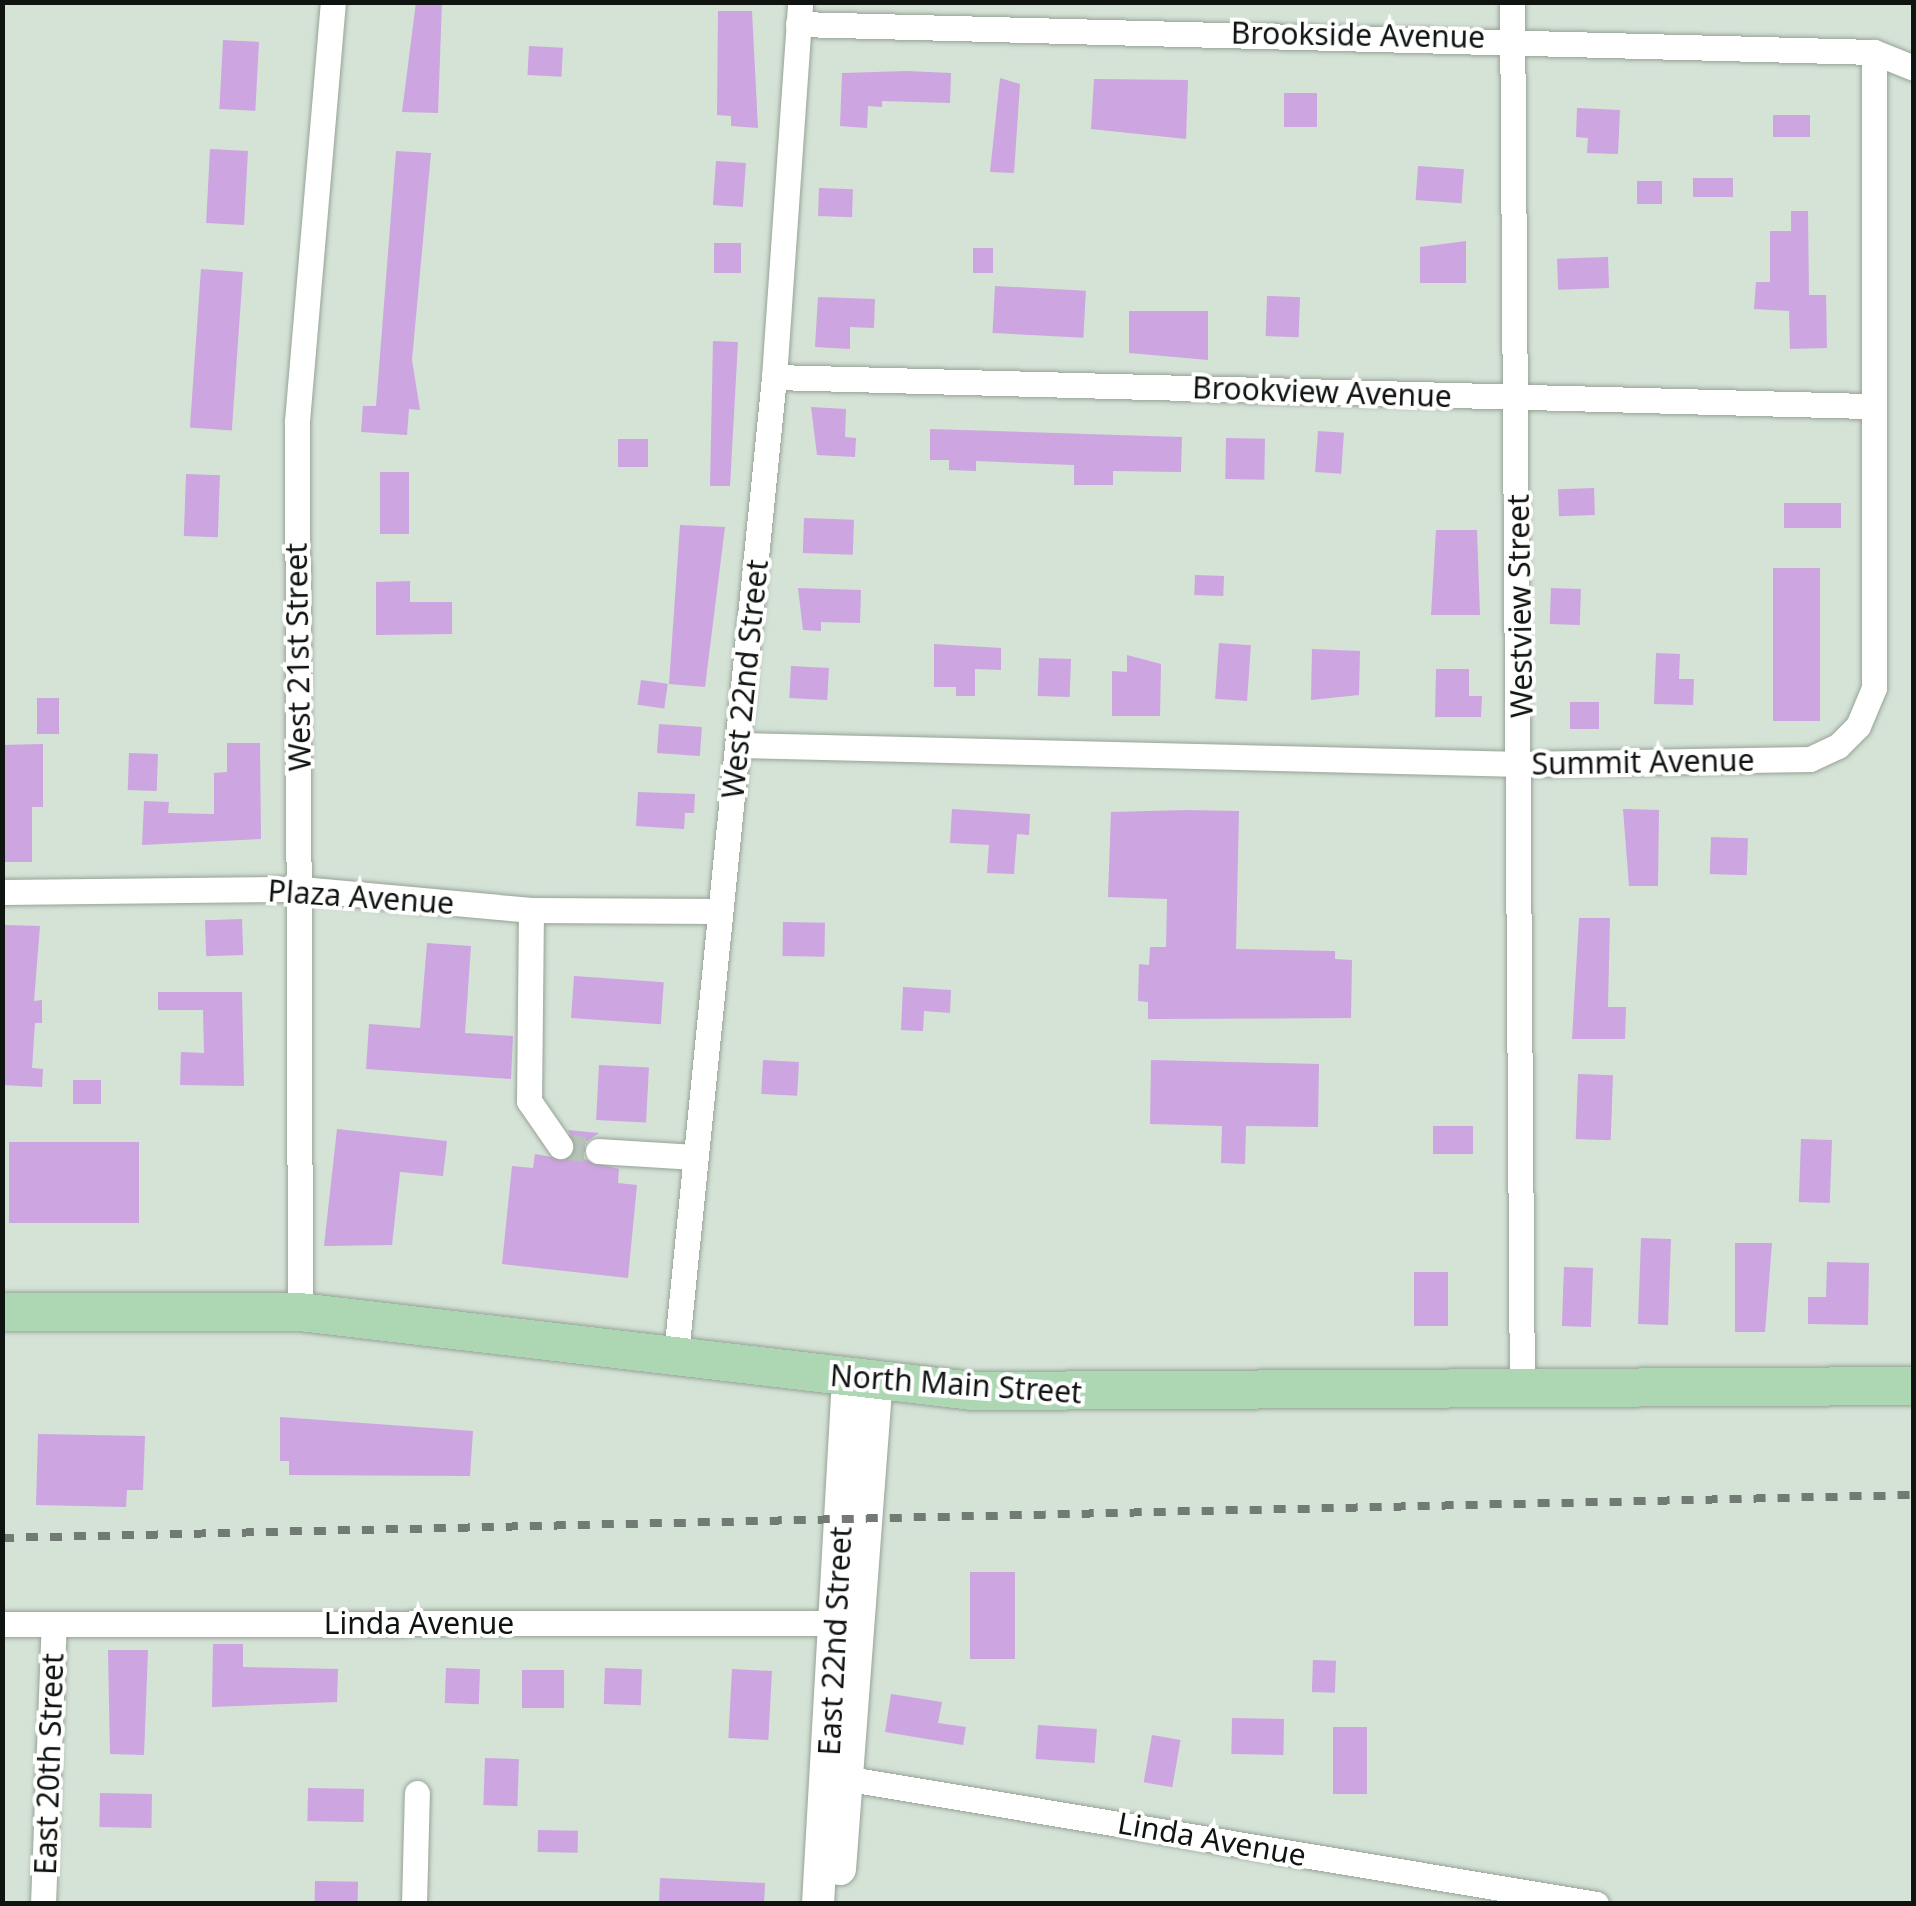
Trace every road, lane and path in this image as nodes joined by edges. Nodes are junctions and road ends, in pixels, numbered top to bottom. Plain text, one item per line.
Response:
1 (333, 2) edge
2 (1512, 2) edge
3 (799, 13) edge
4 (1512, 38) junction
5 (1874, 52) junction
6 (1914, 68) edge
7 (774, 377) junction
8 (1518, 397) junction
9 (1870, 406) junction
10 (740, 744) junction
11 (1522, 764) junction
12 (301, 889) junction
13 (2, 892) edge
14 (531, 910) junction
15 (718, 911) junction
16 (560, 1146) dead end
17 (598, 1151) tunnel mouth
18 (695, 1157) junction
19 (2, 1312) edge
20 (300, 1312) junction
21 (676, 1354) junction
22 (862, 1381) junction
23 (1914, 1386) edge
24 (1522, 1389) junction
25 (836, 1623) junction
26 (2, 1624) edge
27 (54, 1624) junction
28 (839, 1777) junction
29 (417, 1793) dead end
30 (44, 1904) edge
31 (414, 1904) edge
32 (818, 1904) edge
33 (836, 1904) edge
34 (1596, 1904) edge

1 - 12 street, West 21st Street
2 - 4 street, Westview Street
3 - 4 street, Brookside Avenue
3 - 7 street, West 22nd Street
4 - 5 street, Brookside Avenue
4 - 8 street, Westview Street
5 - 6 street, Brookside Avenue
5 - 9 street, Summit Avenue
7 - 8 street, Brookview Avenue
7 - 10 street, West 22nd Street
8 - 9 street, Brookview Avenue
8 - 11 street, Westview Street
9 - 11 street, Summit Avenue
10 - 11 street, Summit Avenue
10 - 15 street, West 22nd Street
11 - 24 street, Westview Street
12 - 13 street, Plaza Avenue
12 - 14 street, Plaza Avenue
12 - 20 street, West 21st Street
14 - 15 street, Plaza Avenue
14 - 16 street
15 - 18 street, West 22nd Street
17 - 18 street
18 - 21 street, West 22nd Street
19 - 20 main road, North Main Street
20 - 21 main road, North Main Street
21 - 22 main road, North Main Street
22 - 24 main road, North Main Street
22 - 25 main road, East 22nd Street
22 - 28 main road, East 22nd Street
23 - 24 main road, North Main Street
25 - 27 street, Linda Avenue
25 - 28 main road, East 22nd Street
26 - 27 street, Linda Avenue
27 - 30 street, East 20th Street
28 - 32 main road, East 22nd Street
28 - 33 main road, East 22nd Street
28 - 34 street, Linda Avenue
29 - 31 street

